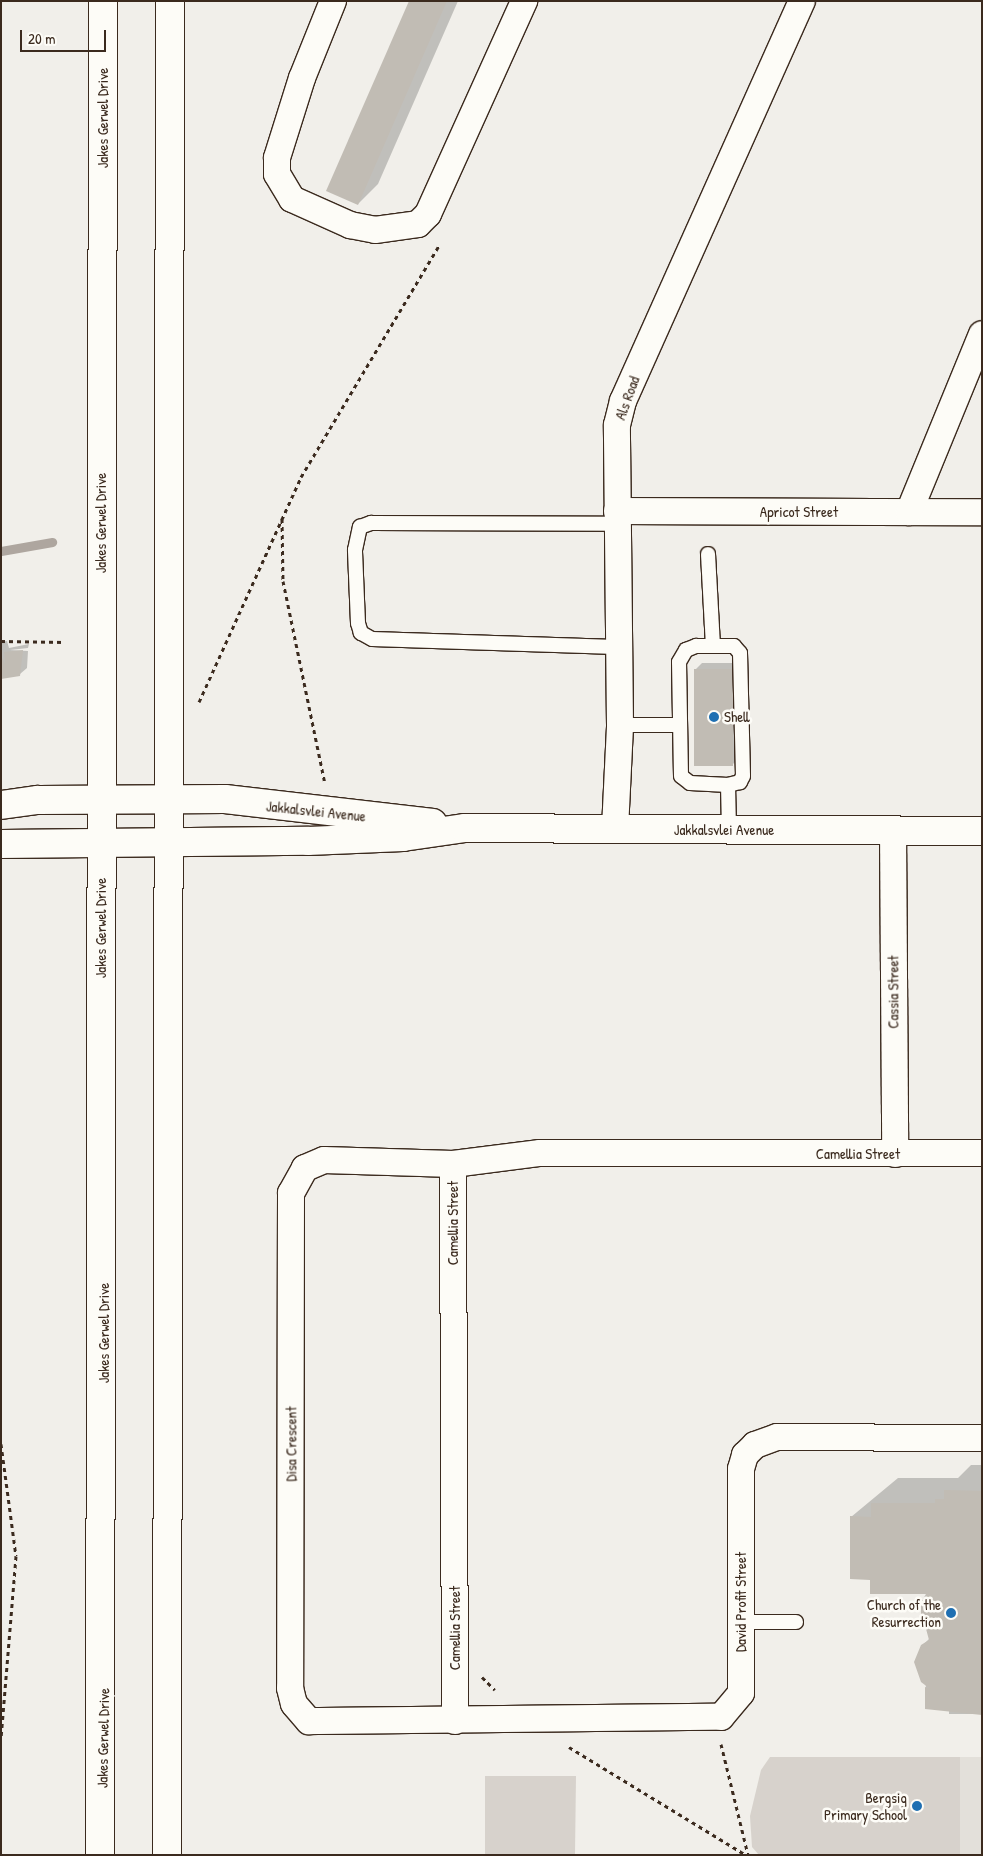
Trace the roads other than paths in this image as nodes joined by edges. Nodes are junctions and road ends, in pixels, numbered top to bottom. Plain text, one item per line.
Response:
1 (103, 1) edge
2 (170, 1) edge
3 (333, 1) edge
4 (524, 1) edge
5 (802, 1) edge
6 (982, 334) edge
7 (909, 512) junction
8 (982, 512) edge
9 (617, 518) junction
10 (708, 554) dead end
11 (713, 645) junction
12 (616, 647) junction
13 (620, 725) junction
14 (679, 725) junction
15 (728, 785) junction
16 (167, 800) junction
17 (100, 801) junction
18 (1, 805) edge
19 (465, 828) junction
20 (616, 829) junction
21 (729, 830) junction
22 (893, 831) junction
23 (982, 831) edge
24 (1, 844) edge
25 (100, 846) junction
26 (167, 846) junction
27 (982, 1153) edge
28 (895, 1154) junction
29 (453, 1164) junction
30 (982, 1438) edge
31 (741, 1622) junction
32 (796, 1622) dead end
33 (455, 1721) junction
34 (100, 1855) edge
35 (167, 1855) edge

1 - 17 main road, Jakes Gerwel Drive
2 - 16 main road
3 - 4 street
5 - 9 street, Als Road
6 - 7 street
7 - 8 street, Apricot Street
7 - 9 street, Apricot Street
9 - 12 street, Als Road
9 - 12 lane
10 - 11 lane
11 - 14 lane
11 - 15 lane
12 - 13 street, Als Road
13 - 14 lane
13 - 20 street, Als Road
14 - 15 lane
15 - 21 lane
16 - 17 main road, Jakkalsvlei Avenue
16 - 19 main road, Jakkalsvlei Avenue
16 - 26 main road
17 - 18 main road, Jakkalsvlei Avenue
17 - 25 main road, Jakes Gerwel Drive
19 - 20 main road, Jakkalsvlei Avenue
19 - 26 main road, Jakkalsvlei Avenue
20 - 21 main road, Jakkalsvlei Avenue
21 - 22 main road, Jakkalsvlei Avenue
22 - 23 main road, Jakkalsvlei Avenue
22 - 28 street, Cassia Street
24 - 25 main road, Jakkalsvlei Avenue
25 - 26 main road, Jakkalsvlei Avenue
25 - 34 main road, Jakes Gerwel Drive
26 - 35 main road
27 - 28 street, Camellia Street
28 - 29 street, Camellia Street
29 - 33 street, Camellia Street
29 - 33 street, Disa Crescent
30 - 31 street, David Profit Street
31 - 32 lane
31 - 33 street, David Profit Street

